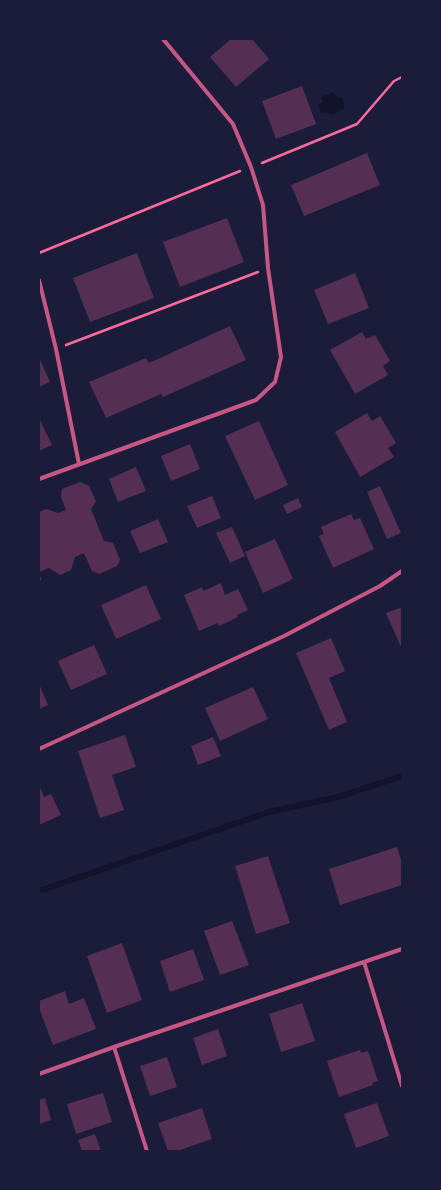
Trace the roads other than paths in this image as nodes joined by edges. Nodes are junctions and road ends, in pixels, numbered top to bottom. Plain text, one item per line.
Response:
1 (163, 39) edge
2 (39, 280) edge
3 (79, 464) junction
4 (39, 479) edge
5 (402, 571) edge
6 (39, 749) edge
7 (402, 949) edge
8 (364, 962) junction
9 (114, 1047) junction
10 (39, 1074) edge
11 (402, 1086) edge
12 (147, 1151) edge

1 - 3 street
2 - 3 street
3 - 4 street
5 - 6 street
7 - 8 street
8 - 9 street
8 - 11 street
9 - 10 street
9 - 12 street

